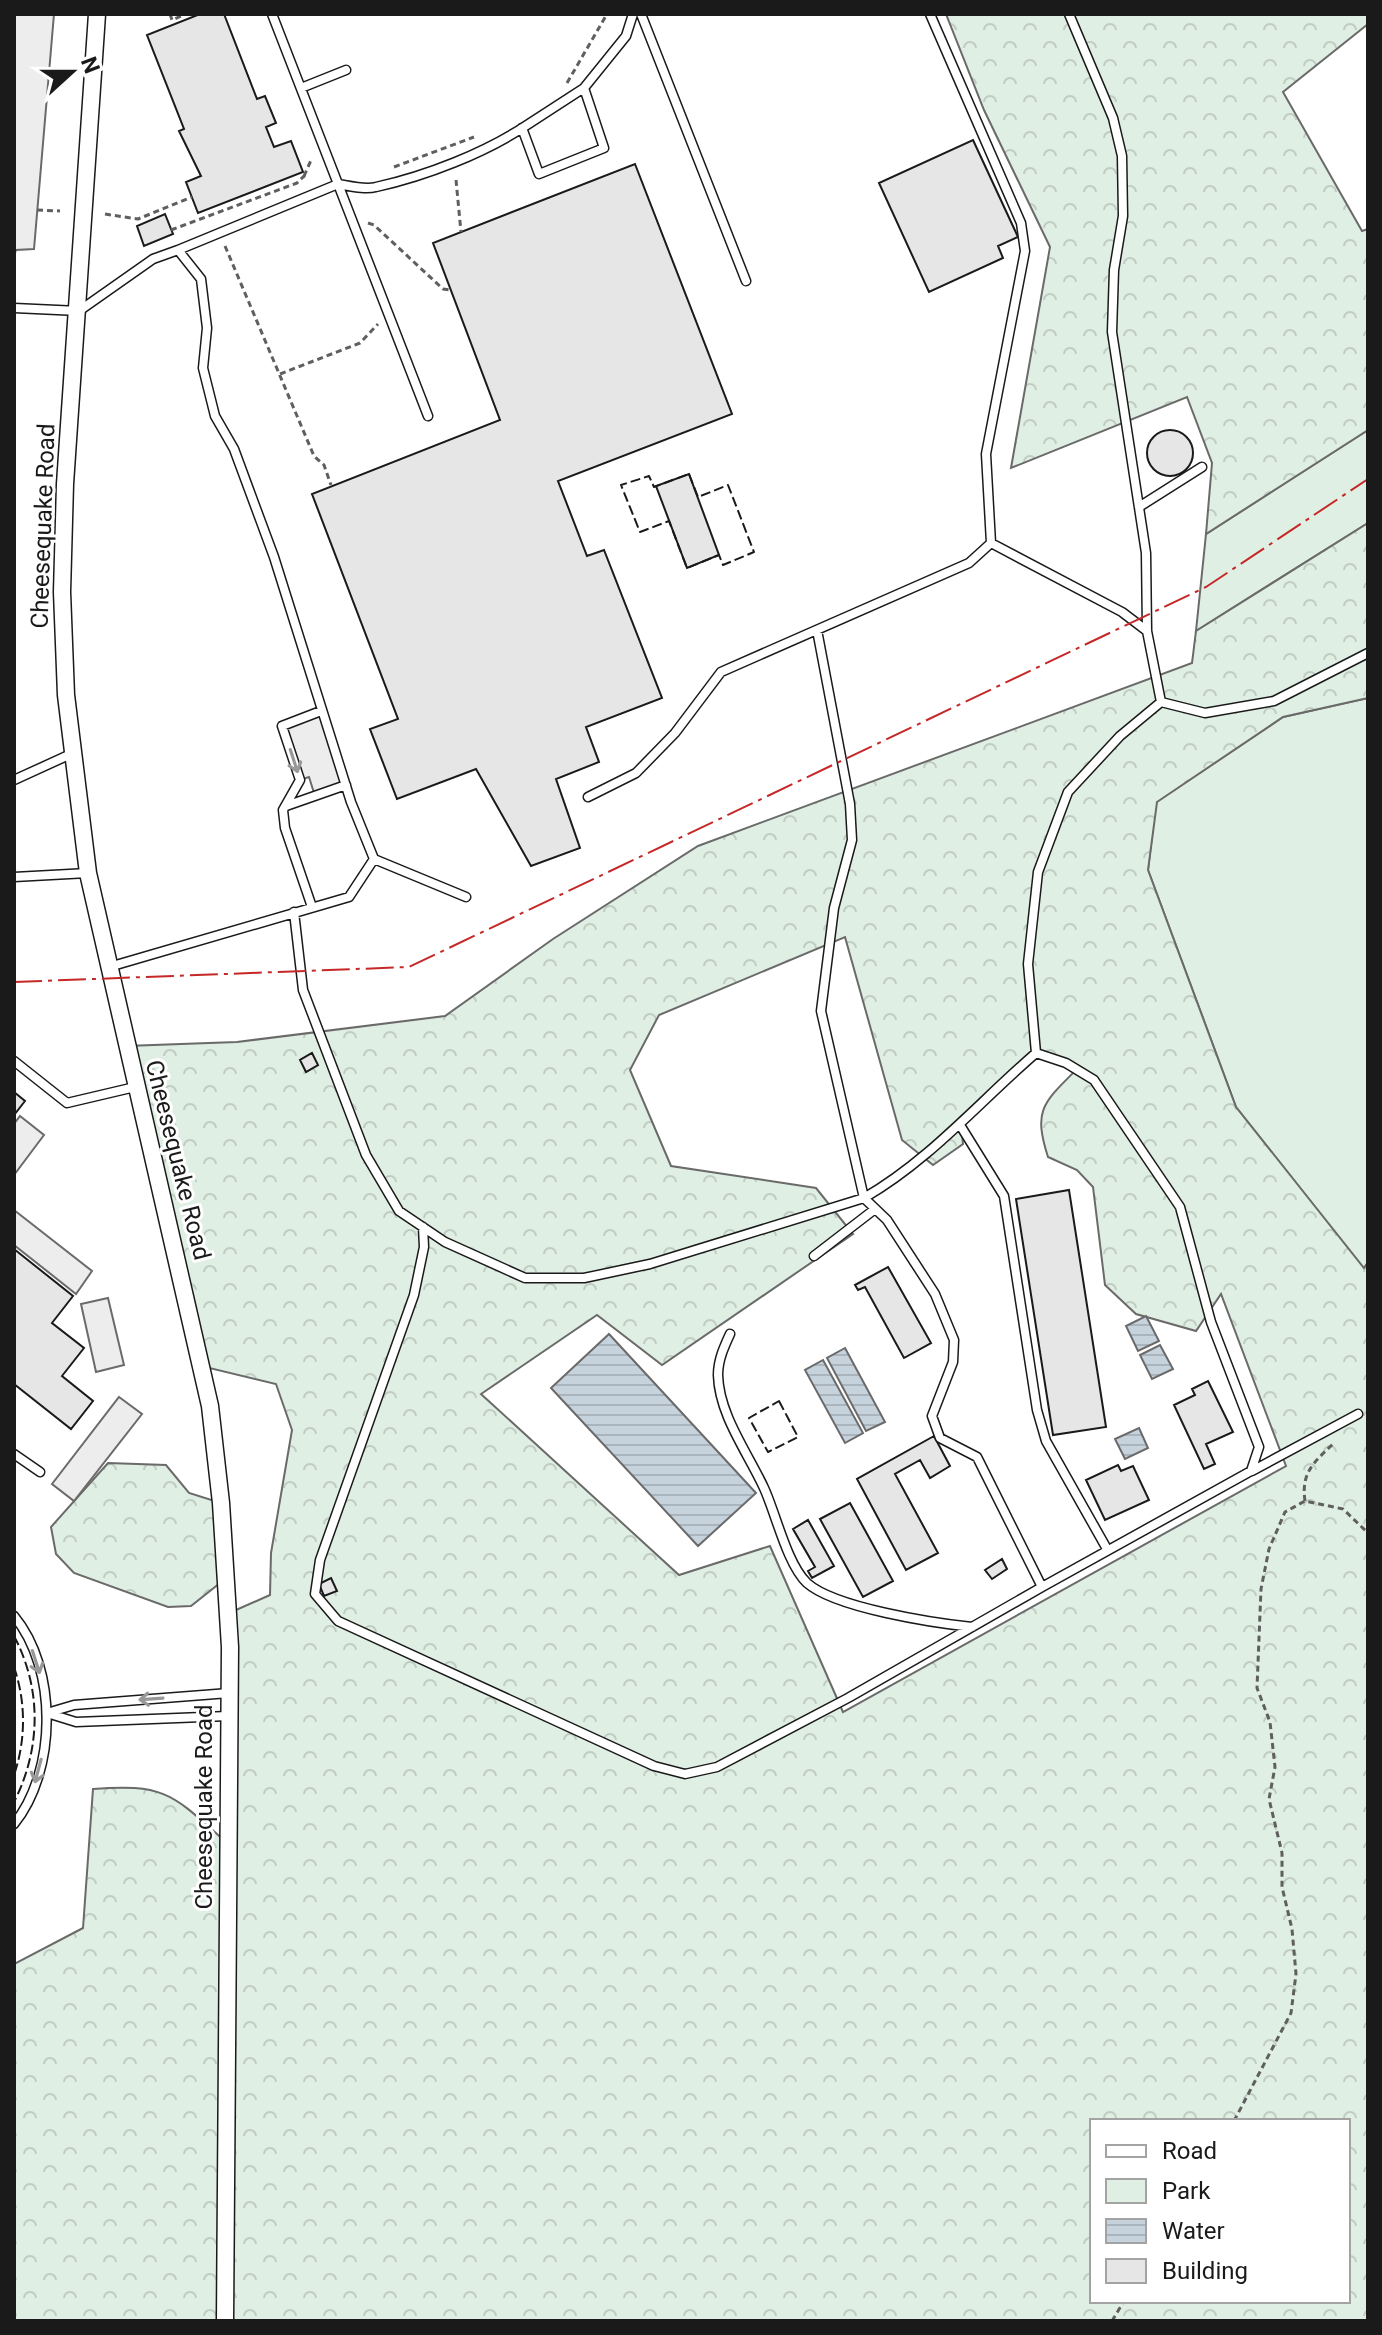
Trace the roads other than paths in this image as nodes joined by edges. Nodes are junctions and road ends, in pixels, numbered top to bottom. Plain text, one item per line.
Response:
1 (97, 14) edge
2 (272, 14) edge
3 (633, 14) edge
4 (641, 14) edge
5 (930, 14) edge
6 (1069, 14) edge
7 (346, 70) dead end
8 (301, 88) junction
9 (584, 88) junction
10 (522, 128) junction
11 (338, 184) junction
12 (178, 250) junction
13 (746, 281) dead end
14 (14, 308) edge
15 (79, 311) junction
16 (428, 416) dead end
17 (1202, 467) dead end
18 (1139, 507) junction
19 (991, 543) junction
20 (817, 630) junction
21 (1147, 631) junction
22 (1368, 653) edge
23 (1161, 702) junction
24 (321, 711) junction
25 (71, 754) junction
26 (14, 780) edge
27 (346, 785) junction
28 (588, 797) dead end
29 (286, 806) junction
30 (374, 859) junction
31 (88, 873) junction
32 (14, 877) edge
33 (466, 897) dead end
34 (312, 907) junction
35 (294, 912) junction
36 (109, 967) junction
37 (1036, 1053) junction
38 (14, 1061) edge
39 (135, 1087) junction
40 (960, 1125) junction
41 (864, 1198) junction
42 (875, 1209) junction
43 (423, 1227) junction
44 (814, 1256) dead end
45 (730, 1334) dead end
46 (1358, 1414) dead end
47 (14, 1454) edge
48 (1251, 1471) junction
49 (40, 1472) dead end
50 (1107, 1549) junction
51 (1042, 1587) junction
52 (14, 1616) edge
53 (973, 1627) junction
54 (229, 1693) junction
55 (106, 1702) junction
56 (47, 1713) junction
57 (228, 1716) junction
58 (106, 1721) junction
59 (14, 1824) edge
60 (225, 2321) edge

1 - 15 street, Cheesequake Road
2 - 8 lane
3 - 9 lane
4 - 13 lane
5 - 19 lane
6 - 18 lane
7 - 8 lane
8 - 11 lane
9 - 10 lane
9 - 10 lane
10 - 11 lane
11 - 12 lane
11 - 16 lane
12 - 15 lane
12 - 24 lane
14 - 15 lane
15 - 25 street, Cheesequake Road
17 - 18 lane
18 - 21 lane
19 - 20 lane
19 - 21 lane
20 - 28 lane
20 - 41 lane
21 - 23 lane
22 - 23 lane
23 - 37 lane
24 - 27 lane
24 -> 29 lane
25 - 26 lane
25 - 31 street, Cheesequake Road
27 - 29 lane
27 - 30 lane
29 - 34 lane
30 - 33 lane
30 - 34 lane
31 - 32 lane
31 - 36 street, Cheesequake Road
34 - 35 lane
35 - 36 lane
35 - 43 lane
36 - 39 street, Cheesequake Road
37 - 40 lane
37 - 48 lane
38 - 39 lane
39 - 54 street, Cheesequake Road
40 - 41 lane
40 - 50 lane
41 - 42 lane
41 - 43 lane
42 - 44 lane
42 - 51 lane
43 - 53 lane
45 - 53 lane
46 - 48 lane
47 - 49 lane
48 - 50 lane
50 - 51 lane
51 - 53 lane
52 -> 56 lane
54 -> 55 lane
54 - 57 street, Cheesequake Road
55 - 56 lane
55 - 58 lane
56 - 58 lane
56 -> 59 lane
57 - 58 lane
57 - 60 street, Cheesequake Road

